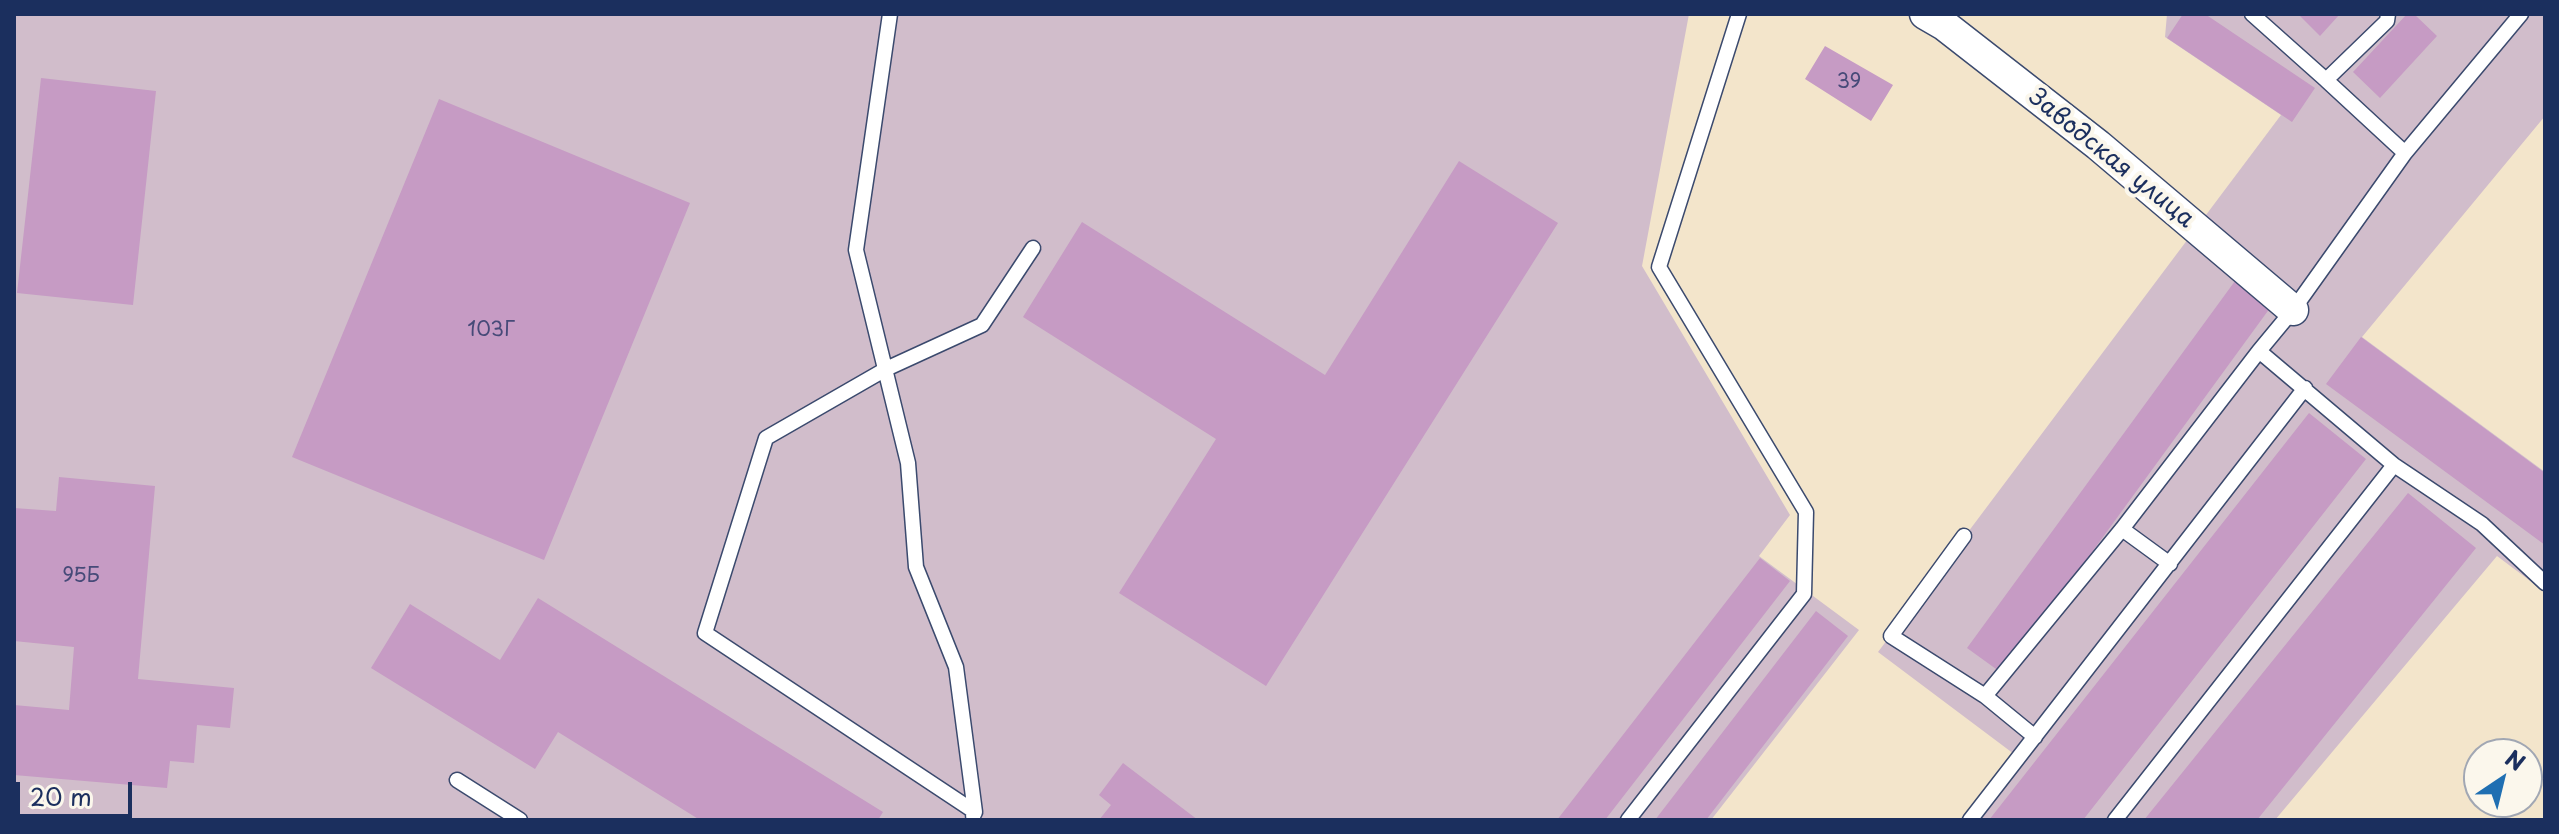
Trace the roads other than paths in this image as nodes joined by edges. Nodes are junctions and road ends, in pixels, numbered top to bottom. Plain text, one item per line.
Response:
1 (890, 14) edge
2 (1739, 14) edge
3 (1925, 14) edge
4 (2252, 14) edge
5 (2388, 14) edge
6 (2521, 14) edge
7 (2326, 80) junction
8 (2405, 153) junction
9 (1033, 248) dead end
10 (2293, 310) junction
11 (2259, 351) junction
12 (886, 369) junction
13 (2305, 388) junction
14 (2394, 465) junction
15 (2122, 529) junction
16 (1964, 536) dead end
17 (2170, 564) junction
18 (2545, 583) edge
19 (1985, 696) junction
20 (2035, 737) junction
21 (457, 780) dead end
22 (973, 816) edge
23 (520, 820) edge
24 (1628, 820) edge
25 (1970, 820) edge
26 (2115, 820) edge

1 - 12 lane
2 - 24 lane
3 - 10 street, Заводская улица
4 - 7 lane
5 - 7 lane
6 - 8 lane
7 - 8 lane
8 - 10 lane
9 - 12 lane
10 - 11 lane
11 - 13 lane
11 - 15 lane
12 - 22 lane
12 - 22 lane
13 - 14 lane
13 - 17 lane
14 - 18 lane
14 - 26 lane
15 - 17 lane
15 - 19 lane
16 - 19 lane
17 - 20 lane
19 - 20 lane
20 - 25 lane
21 - 23 lane

